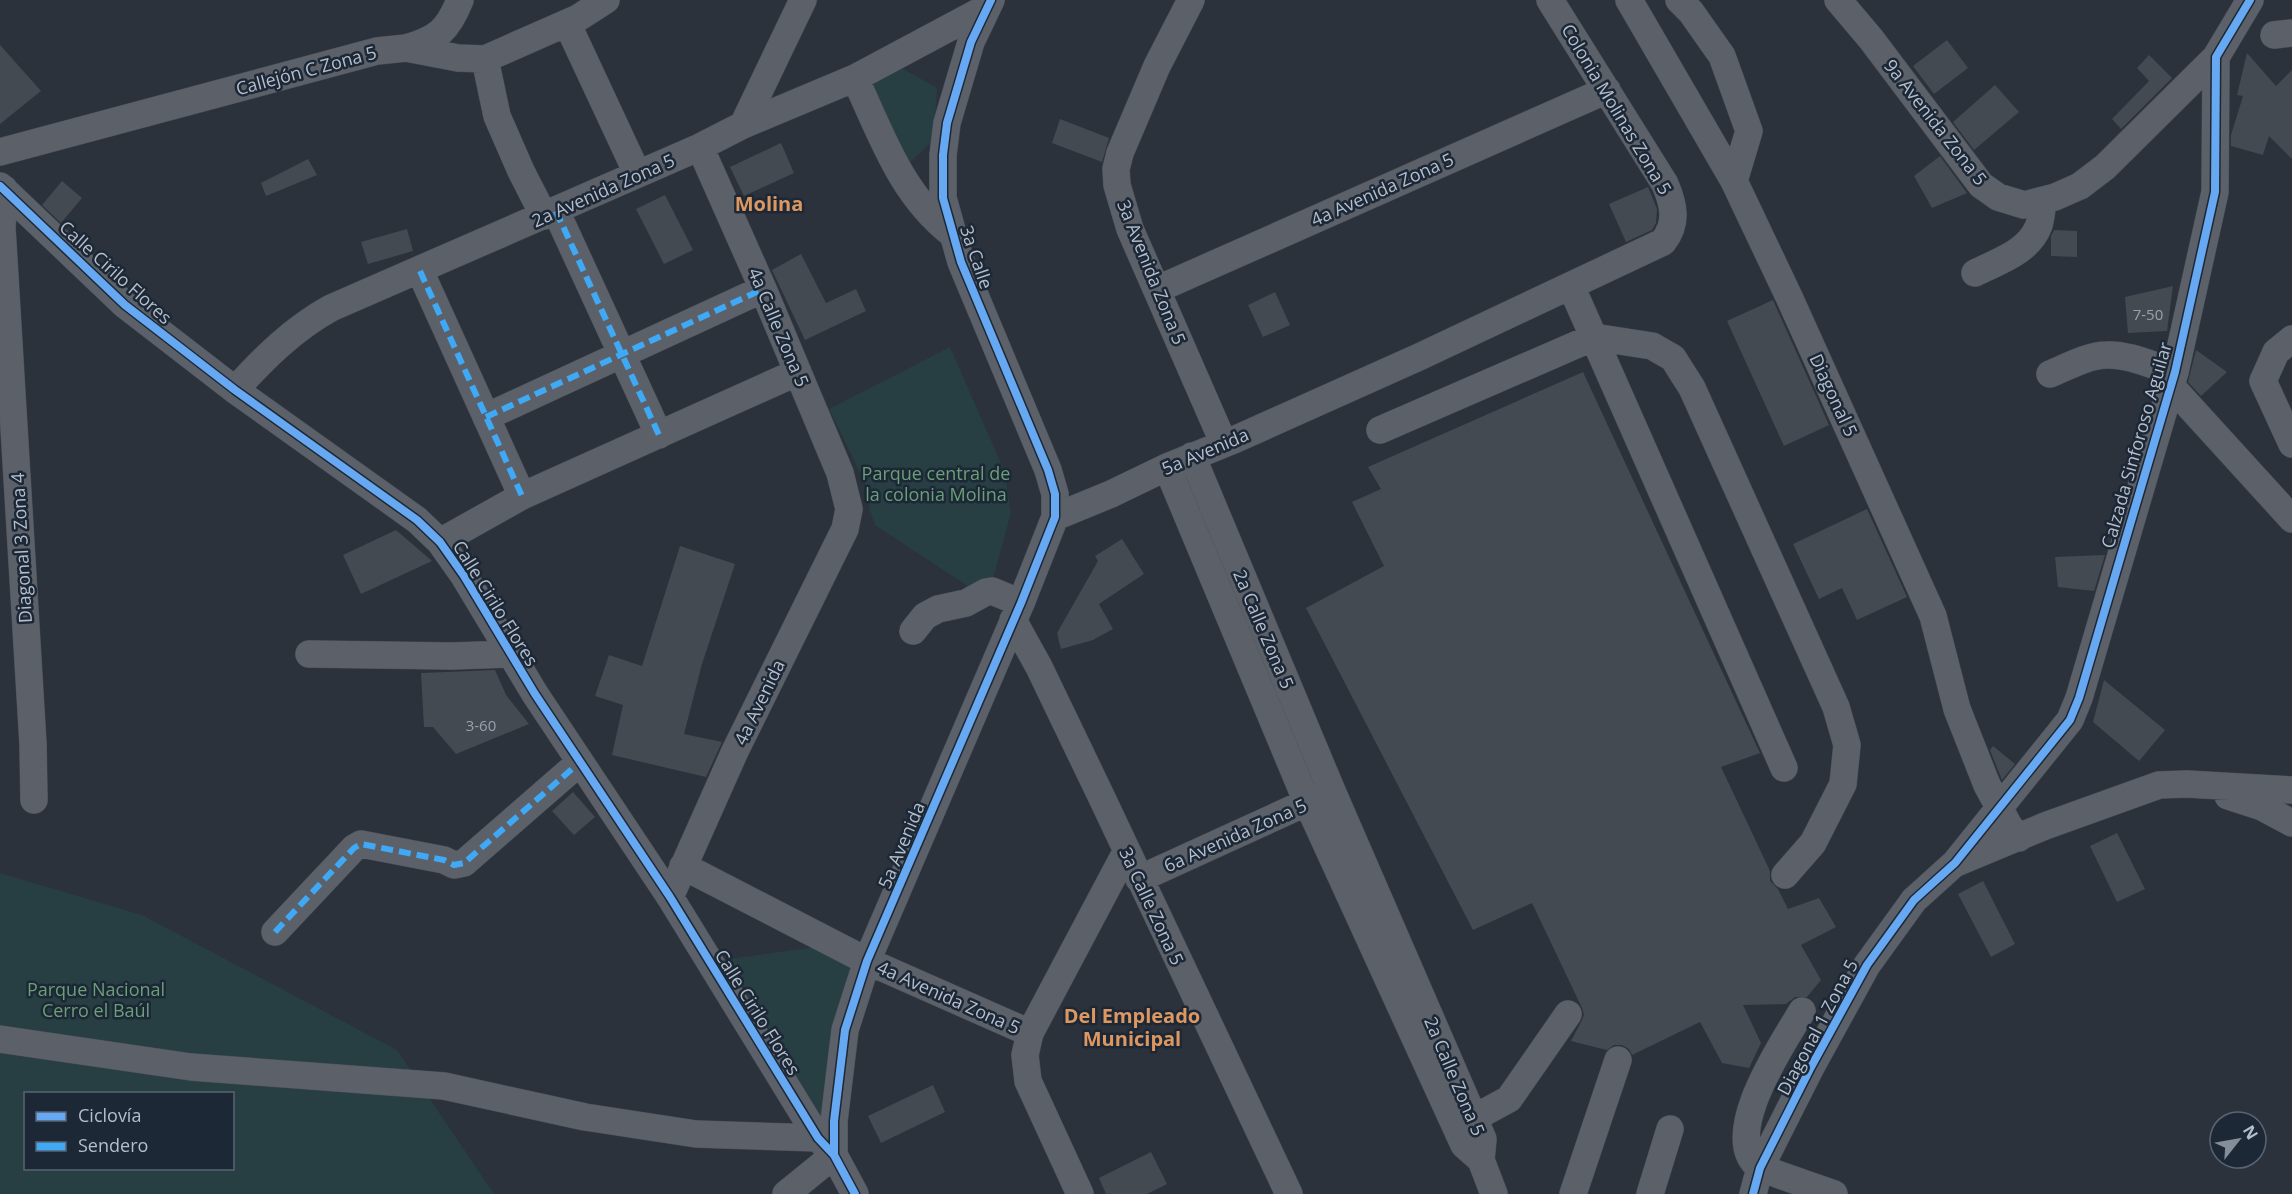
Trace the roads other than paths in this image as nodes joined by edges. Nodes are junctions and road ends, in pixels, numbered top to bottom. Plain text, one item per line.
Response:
1 (460, 0) edge
2 (606, 0) edge
3 (803, 0) edge
4 (1191, 0) edge
5 (1550, 0) edge
6 (1629, 0) edge
7 (1679, 0) edge
8 (1838, 0) edge
9 (2250, 0) edge
10 (989, 4) edge
11 (567, 23) junction
12 (406, 48) junction
13 (2216, 57) junction
14 (485, 59) junction
15 (855, 78) junction
16 (1607, 90) junction
17 (743, 125) junction
18 (700, 147) junction
19 (0, 152) edge
20 (637, 173) junction
21 (1734, 181) junction
22 (2, 187) edge
23 (2043, 201) junction
24 (550, 213) junction
25 (1673, 220) joint
26 (951, 233) junction
27 (420, 271) junction
28 (1975, 273) dead end
29 (1571, 286) junction
30 (763, 289) junction
31 (1158, 290) junction
32 (1594, 337) junction
33 (2292, 339) edge
34 (622, 355) junction
35 (798, 372) junction
36 (2050, 374) dead end
37 (2172, 379) junction
38 (234, 390) junction
39 (486, 417) junction
40 (1380, 430) dead end
41 (659, 435) junction
42 (1224, 444) junction
43 (2292, 444) edge
44 (1192, 456) junction
45 (1167, 467) junction
46 (522, 496) junction
47 (849, 509) joint
48 (1055, 517) junction
49 (2292, 519) edge
50 (440, 542) junction
51 (1017, 611) junction
52 (913, 631) dead end
53 (309, 654) dead end
54 (510, 654) junction
55 (580, 762) junction
56 (1784, 768) dead end
57 (2187, 784) junction
58 (2292, 790) edge
59 (1332, 791) junction
60 (34, 800) dead end
61 (1308, 802) junction
62 (1999, 808) junction
63 (2292, 823) edge
64 (2019, 838) junction
65 (1126, 852) junction
66 (1955, 863) junction
67 (683, 866) junction
68 (1785, 875) dead end
69 (1139, 879) junction
70 (670, 897) junction
71 (275, 932) dead end
72 (867, 961) junction
73 (1802, 1011) dead end
74 (1568, 1014) dead end
75 (1030, 1033) junction
76 (0, 1039) edge
77 (1618, 1060) dead end
78 (1474, 1118) junction
79 (1670, 1129) dead end
80 (826, 1146) junction
81 (1481, 1160) junction
82 (1760, 1168) junction
83 (786, 1194) edge
84 (855, 1194) edge
85 (1080, 1194) edge
86 (1289, 1194) edge
87 (1494, 1194) edge
88 (1573, 1194) edge
89 (1650, 1194) edge
90 (1753, 1194) edge
91 (1834, 1194) edge

1 - 12 street
2 - 11 street, Callejón C Zona 5
3 - 17 street
4 - 31 street, 3a Avenida Zona 5
5 - 16 street, Colonia Molinas Zona 5
6 - 21 street, Diagonal 5
7 - 21 street
8 - 23 street, 9a Avenida Zona 5
9 - 13 street, Calzada Sinforoso Aguilar
10 - 15 street, 2a Avenida Zona 5
10 - 26 street, 3a Calle
11 - 14 street, Callejón C Zona 5
11 - 20 street
12 - 14 street, Callejón C Zona 5
12 - 19 street, Callejón C Zona 5
13 - 23 street, 9a Avenida Zona 5
13 - 37 street, Calzada Sinforoso Aguilar
14 - 24 street
15 - 17 street, 2a Avenida Zona 5
15 - 26 street
16 - 25 street, Colonia Molinas Zona 5
16 - 31 street, 4a Avenida Zona 5
17 - 18 street, 2a Avenida Zona 5
18 - 20 street, 2a Avenida Zona 5
18 - 30 street, 4a Calle Zona 5
20 - 24 street, 2a Avenida Zona 5
21 - 62 street, Diagonal 5
22 - 38 street, Calle Cirilo Flores
22 - 60 street, Diagonal 3 Zona 4
23 - 28 street
24 - 27 street, 2a Avenida Zona 5
24 - 34 street
25 - 29 street, 5a Avenida
26 - 48 street, 3a Calle
27 - 38 street, 2a Avenida Zona 5
27 - 39 street
29 - 32 street
29 - 42 street, 5a Avenida
30 - 34 street
30 - 35 street, 4a Calle Zona 5
31 - 42 street, 3a Avenida Zona 5
32 - 40 street
32 - 56 street
32 - 68 street
33 - 43 street
34 - 39 street
34 - 41 street
35 - 41 street
35 - 47 street, 4a Calle Zona 5
36 - 37 street
37 - 49 street
37 - 62 street, Calzada Sinforoso Aguilar
38 - 50 street, Calle Cirilo Flores
39 - 46 street
41 - 46 street
42 - 44 street, 5a Avenida
44 - 45 street, 5a Avenida
44 - 59 street, 2a Calle Zona 5
45 - 48 street, 5a Avenida
45 - 61 street, 2a Calle Zona 5
46 - 50 street
47 - 67 street, 4a Avenida
48 - 51 street, 5a Avenida
50 - 54 street, Calle Cirilo Flores
51 - 52 street
51 - 65 street, 3a Calle Zona 5
51 - 72 street, 5a Avenida
53 - 54 street
54 - 55 street, Calle Cirilo Flores
55 - 70 street, Calle Cirilo Flores
55 - 71 street
57 - 58 street
57 - 63 street
57 - 64 street
59 - 61 street, 6a Avenida Zona 5
59 - 78 street, 2a Calle Zona 5
61 - 69 street, 6a Avenida Zona 5
61 - 81 street, 2a Calle Zona 5
62 - 64 street, Diagonal 5
62 - 66 street, Calzada Sinforoso Aguilar
64 - 66 street
65 - 69 street, 3a Calle Zona 5
65 - 75 street
66 - 82 street, Diagonal 1 Zona 5
67 - 70 street, 4a Avenida
67 - 72 street, 4a Avenida Zona 5
69 - 86 street, 3a Calle Zona 5
70 - 80 street, Calle Cirilo Flores
72 - 75 street, 4a Avenida Zona 5
72 - 80 street, 5a Avenida
73 - 82 street
74 - 78 street
75 - 85 street
76 - 80 street
77 - 88 street
78 - 81 street, 2a Calle Zona 5
79 - 89 street
80 - 83 street
80 - 84 street, 5a Avenida
81 - 87 street
82 - 90 street, Diagonal 1 Zona 5
82 - 91 street

